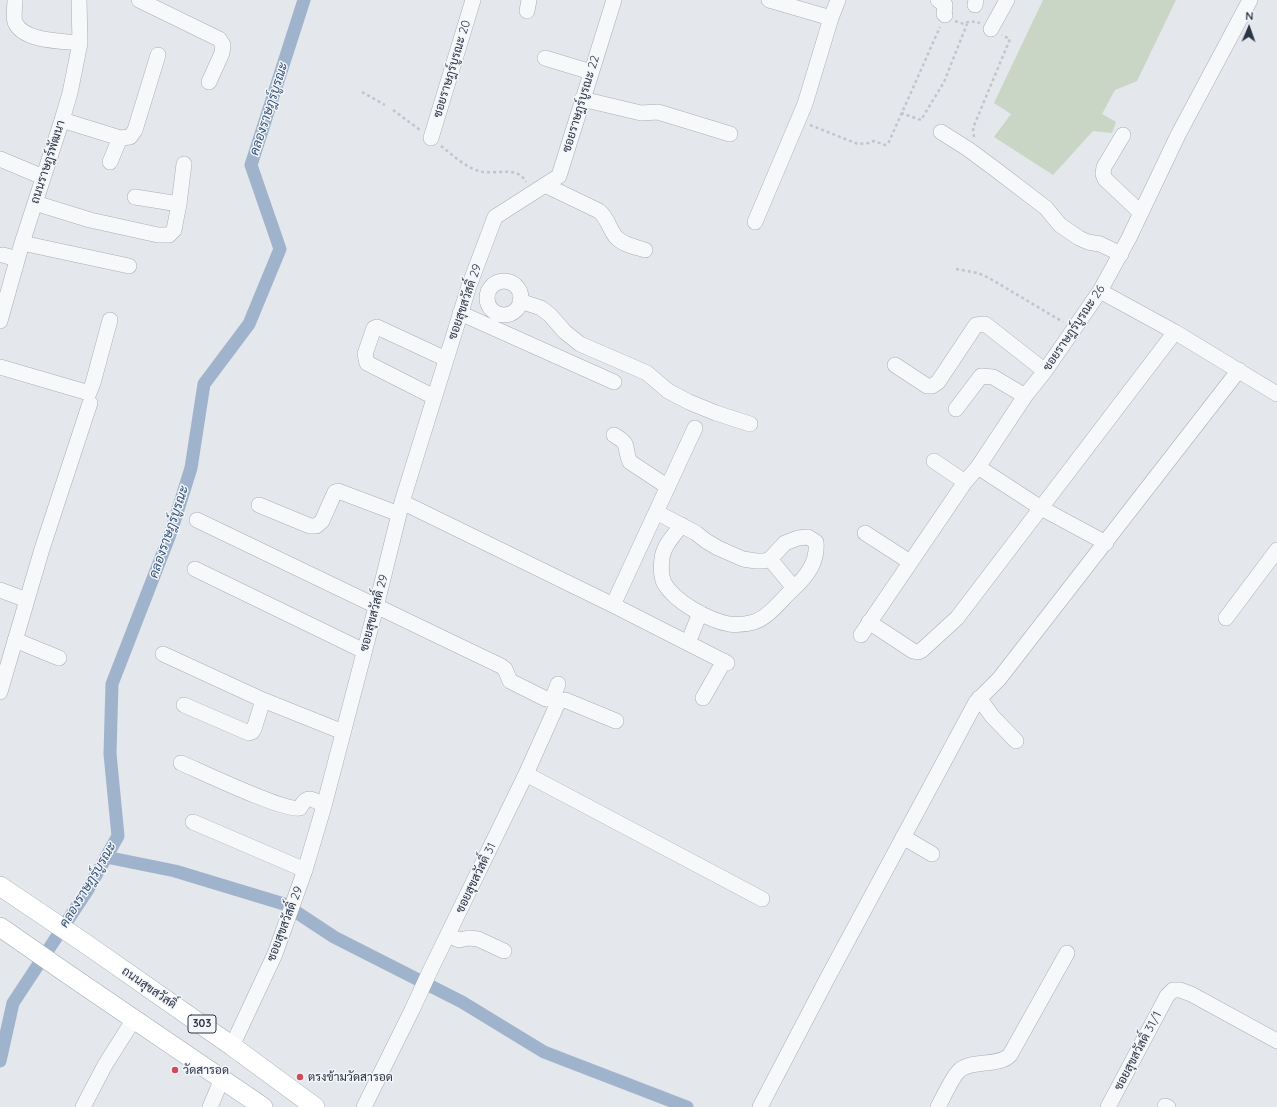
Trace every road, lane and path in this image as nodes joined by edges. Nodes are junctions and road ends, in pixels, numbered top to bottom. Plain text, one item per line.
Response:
1 (15, 0) edge
2 (139, 0) edge
3 (473, 0) edge
4 (614, 0) edge
5 (769, 0) edge
6 (838, 0) edge
7 (938, 0) edge
8 (1007, 0) edge
9 (1250, 0) edge
10 (81, 1) edge
11 (946, 15) junction
12 (831, 18) junction
13 (967, 24) junction
14 (991, 29) junction
15 (80, 43) junction
16 (158, 55) dead end
17 (545, 58) dead end
18 (591, 72) junction
19 (209, 82) dead end
20 (362, 92) dead end
21 (582, 99) junction
22 (385, 105) dead end
23 (393, 110) dead end
24 (901, 113) junction
25 (62, 120) junction
26 (798, 120) junction
27 (941, 132) dead end
28 (730, 134) dead end
29 (1122, 135) dead end
30 (120, 138) junction
31 (431, 138) junction
32 (968, 149) junction
33 (0, 159) edge
34 (110, 162) dead end
35 (184, 164) dead end
36 (43, 177) junction
37 (545, 185) junction
38 (531, 194) junction
39 (135, 197) dead end
40 (35, 203) junction
41 (179, 204) junction
42 (1141, 213) junction
43 (755, 222) dead end
44 (22, 243) junction
45 (646, 250) dead end
46 (1121, 254) junction
47 (129, 266) dead end
48 (956, 269) dead end
49 (470, 283) junction
50 (5, 284) edge
51 (488, 291) junction
52 (1100, 291) junction
53 (520, 301) junction
54 (460, 313) junction
55 (110, 320) dead end
56 (0, 321) edge
57 (1074, 329) junction
58 (1175, 332) junction
59 (446, 359) junction
60 (895, 365) dead end
61 (0, 367) edge
62 (1239, 370) junction
63 (1045, 371) junction
64 (614, 382) dead end
65 (1277, 394) edge
66 (1025, 396) junction
67 (434, 397) junction
68 (90, 403) dead end
69 (956, 408) dead end
70 (750, 424) dead end
71 (696, 428) dead end
72 (614, 435) dead end
73 (934, 461) dead end
74 (978, 467) junction
75 (965, 482) junction
76 (668, 487) junction
77 (259, 505) dead end
78 (400, 508) junction
79 (1042, 508) junction
80 (656, 512) junction
81 (196, 520) dead end
82 (682, 525) junction
83 (865, 533) dead end
84 (1106, 543) junction
85 (1277, 550) edge
86 (770, 559) junction
87 (910, 562) junction
88 (195, 569) dead end
89 (794, 588) junction
90 (0, 590) edge
91 (27, 600) junction
92 (613, 605) junction
93 (376, 607) junction
94 (700, 613) junction
95 (1226, 618) dead end
96 (16, 640) junction
97 (688, 643) junction
98 (364, 651) junction
99 (162, 654) dead end
100 (59, 658) dead end
101 (558, 684) dead end
102 (0, 692) edge
103 (703, 698) dead end
104 (979, 698) junction
105 (263, 700) junction
106 (184, 705) dead end
107 (616, 721) dead end
108 (344, 732) junction
109 (1016, 741) dead end
110 (181, 763) dead end
111 (526, 774) junction
112 (324, 806) junction
113 (193, 822) dead end
114 (903, 837) junction
115 (932, 854) dead end
116 (305, 870) junction
117 (4, 889) edge
118 (762, 899) dead end
119 (0, 927) edge
120 (448, 935) junction
121 (504, 951) dead end
122 (1068, 953) dead end
123 (134, 1019) junction
124 (1276, 1037) edge
125 (232, 1046) junction
126 (222, 1079) junction
127 (83, 1107) edge
128 (210, 1107) edge
129 (263, 1107) edge
130 (315, 1107) edge
131 (364, 1107) edge
132 (760, 1107) edge
133 (938, 1107) edge
134 (1108, 1107) edge

1 - 15 street
2 - 19 street
3 - 31 street, ซอยราษฎร์บูรณะ 20
4 - 18 street, ซอยราษฎร์บูรณะ 22
5 - 12 street
6 - 12 street
7 - 11 street
8 - 14 street
9 - 42 street, ซอยราษฎร์บูรณะ 26
10 - 15 street, ถนนราษฎร์พัฒนา
11 - 13 path
11 - 24 path
12 - 26 street
13 - 14 path
13 - 24 path
14 - 32 path
15 - 25 street, ถนนราษฎร์พัฒนา
16 - 30 street
17 - 18 street
18 - 21 street, ซอยราษฎร์บูรณะ 22
20 - 22 path
21 - 28 street
21 - 37 street, ซอยราษฎร์บูรณะ 22
23 - 31 path
24 - 26 path
25 - 30 street
25 - 36 street, ถนนราษฎร์พัฒนา
26 - 43 street
27 - 32 street
29 - 42 street
30 - 34 street
31 - 38 path
32 - 46 street
33 - 36 street
35 - 41 street
36 - 40 street, ถนนราษฎร์พัฒนา
37 - 38 street, ซอยราษฎร์บูรณะ 22
37 - 45 street
38 - 49 street, ซอยสุขสวัสดิ์ 29
39 - 41 street
40 - 41 street
40 - 44 street, ถนนราษฎร์พัฒนา
42 - 46 street, ซอยราษฎร์บูรณะ 26
44 - 47 street
44 - 50 street, ถนนราษฎร์พัฒนา
46 - 52 street, ซอยราษฎร์บูรณะ 26
48 - 57 path
49 - 51 street
49 - 54 street, ซอยสุขสวัสดิ์ 29
50 - 56 street, ถนนราษฎร์พัฒนา
51 - 53 street
51 - 53 street
52 - 57 street, ซอยราษฎร์บูรณะ 26
52 - 58 street
53 - 70 street
54 - 59 street, ซอยสุขสวัสดิ์ 29
54 - 64 street
55 - 61 street
57 - 63 street, ซอยราษฎร์บูรณะ 26
58 - 62 street
58 - 79 street
59 - 67 street, ซอยสุขสวัสดิ์ 29
59 - 67 street
60 - 63 street
62 - 65 street
62 - 84 street
63 - 66 street, ซอยราษฎร์บูรณะ 26
66 - 69 street
66 - 74 street, ซอยราษฎร์บูรณะ 26
67 - 78 street, ซอยสุขสวัสดิ์ 29
68 - 91 street
71 - 76 street
72 - 76 street
73 - 75 street
74 - 75 street, ซอยราษฎร์บูรณะ 26
74 - 79 street
75 - 87 street, ซอยราษฎร์บูรณะ 26
76 - 80 street
77 - 78 street
78 - 92 street
78 - 93 street, ซอยสุขสวัสดิ์ 29
79 - 84 street
79 - 87 street, ซอยราษฎร์บูรณะ 26
80 - 82 street
80 - 92 street
81 - 93 street
82 - 86 street
82 - 94 street
83 - 87 street
84 - 104 street
85 - 95 street
86 - 89 street
86 - 89 street
88 - 98 street
89 - 94 street
90 - 91 street
91 - 96 street
92 - 97 street
93 - 98 street, ซอยสุขสวัสดิ์ 29
93 - 101 street
94 - 97 street
96 - 100 street
96 - 102 street
97 - 103 street
98 - 108 street, ซอยสุขสวัสดิ์ 29
99 - 105 street
104 - 109 street
104 - 114 street
105 - 106 street
105 - 108 street
107 - 111 street, ซอยสุขสวัสดิ์ 31
108 - 112 street, ซอยสุขสวัสดิ์ 29
110 - 112 street
111 - 118 street
111 - 120 street, ซอยสุขสวัสดิ์ 31
112 - 116 street, ซอยสุขสวัสดิ์ 29
113 - 116 street
114 - 115 street
114 - 132 street
116 - 125 street, ซอยสุขสวัสดิ์ 29
117 - 125 main road, ถนนสุขสวัสดิ์ / 303
119 - 123 main road
120 - 121 street
120 - 131 street, ซอยสุขสวัสดิ์ 31
122 - 133 street
123 - 126 main road
123 - 127 street
124 - 134 street, ซอยสุขสวัสดิ์ 31/1
125 - 130 main road, ถนนสุขสวัสดิ์ / 303
126 - 128 street
126 - 129 main road

